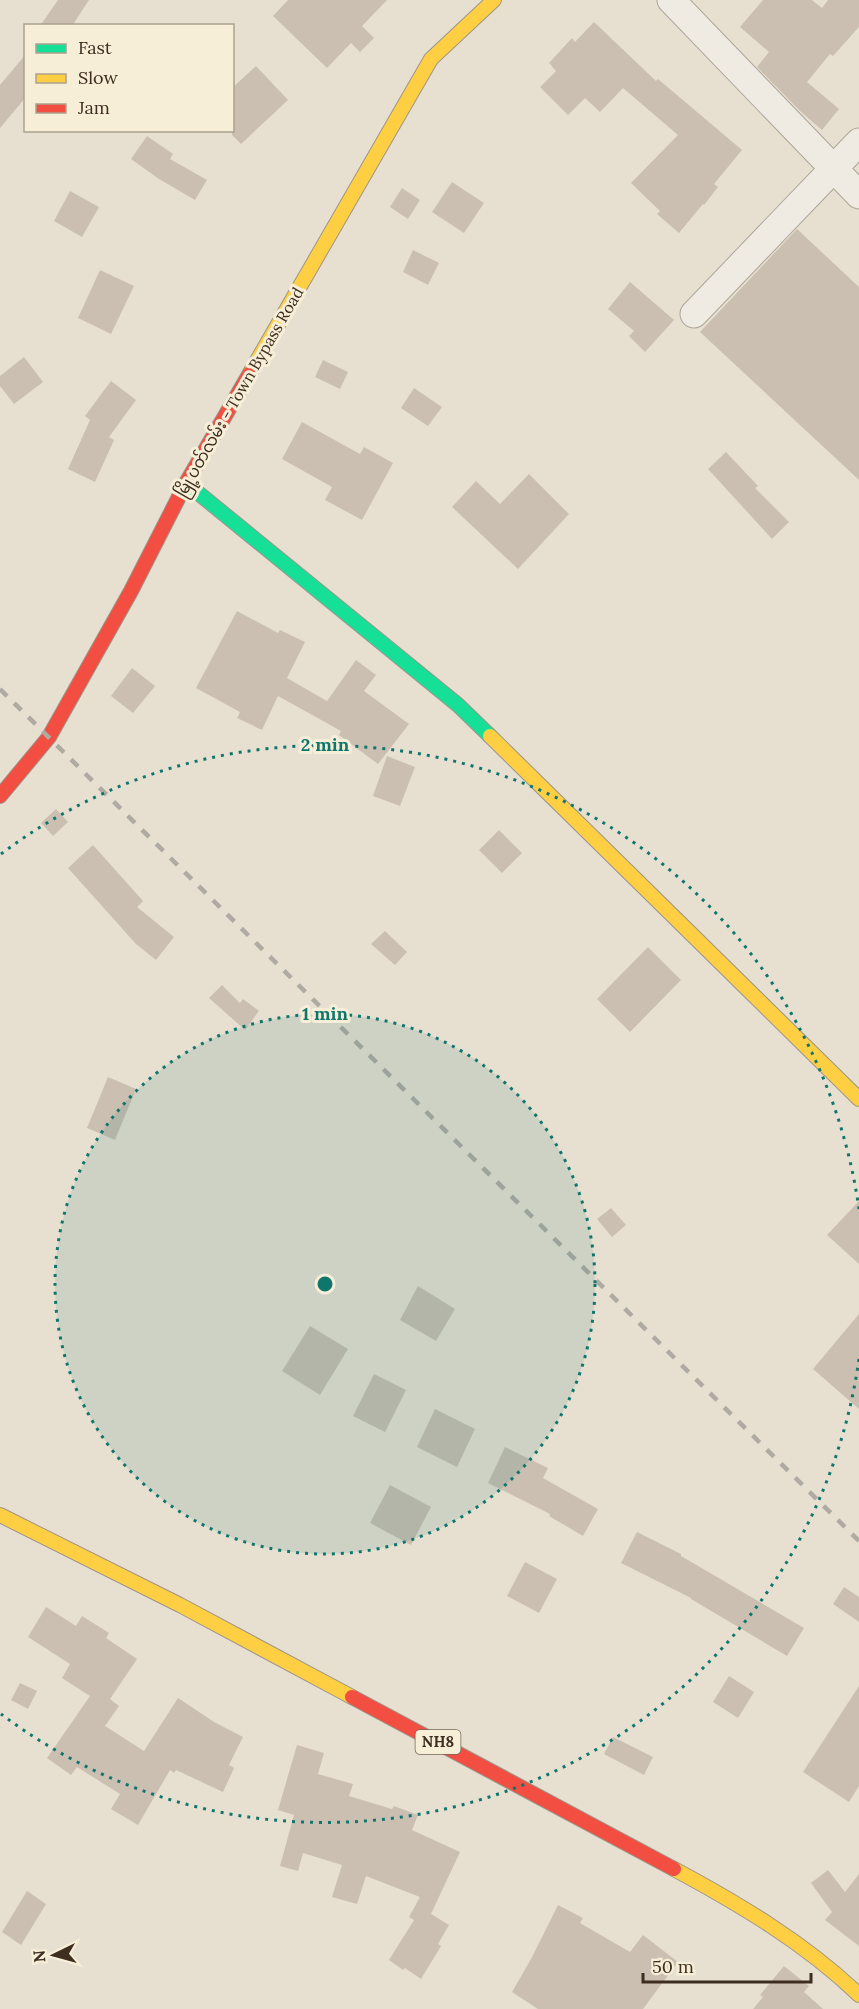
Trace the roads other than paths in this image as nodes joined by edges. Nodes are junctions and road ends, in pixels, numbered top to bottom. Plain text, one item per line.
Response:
1 (494, 0) edge
2 (671, 0) edge
3 (859, 142) edge
4 (833, 169) junction
5 (859, 195) edge
6 (694, 314) dead end
7 (186, 483) junction
8 (0, 796) edge
9 (859, 1099) edge
10 (0, 1515) edge
11 (859, 1995) edge

1 - 7 main road, မြို့ပတ်လမ်း - Town Bypass Road
2 - 4 street
3 - 4 street
4 - 5 street
4 - 6 street
7 - 8 main road, မြို့ပတ်လမ်း - Town Bypass Road
7 - 9 main road
10 - 11 main road, NH8

